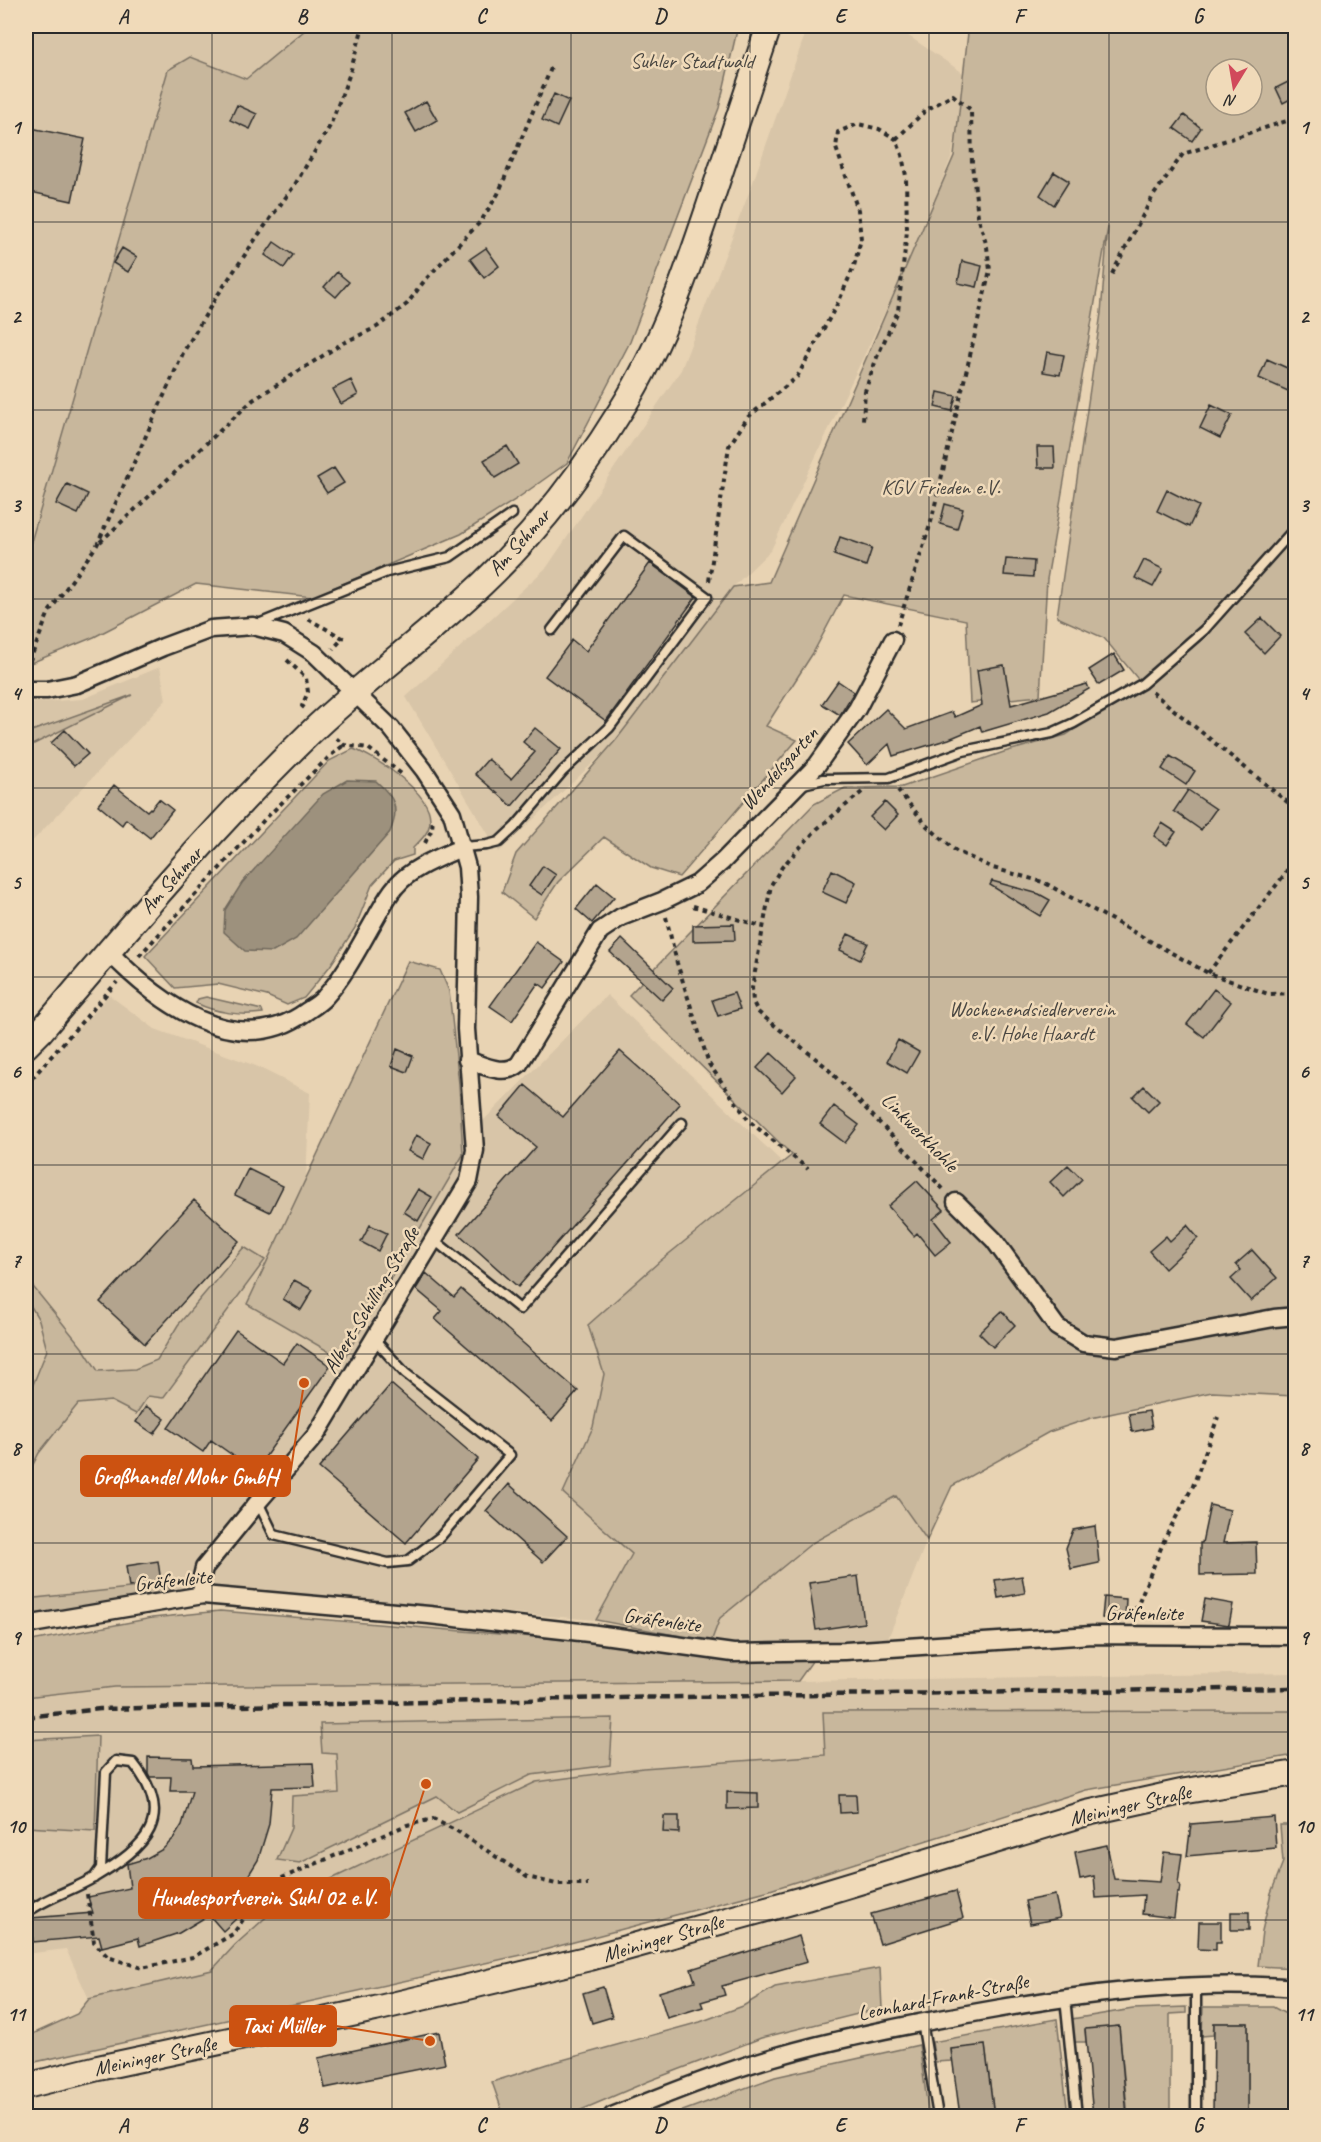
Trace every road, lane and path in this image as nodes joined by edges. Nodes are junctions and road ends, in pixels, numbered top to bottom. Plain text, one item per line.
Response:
1 (363, 26) edge
2 (769, 26) edge
3 (552, 66) dead end
4 (1296, 118) edge
5 (896, 139) junction
6 (1112, 274) dead end
7 (863, 420) dead end
8 (512, 514) dead end
9 (1296, 527) edge
10 (97, 544) junction
11 (707, 597) junction
12 (253, 626) junction
13 (552, 630) dead end
14 (893, 640) joint
15 (280, 655) dead end
16 (26, 670) edge
17 (1142, 684) junction
18 (26, 690) edge
19 (356, 693) junction
20 (321, 723) junction
21 (344, 745) junction
22 (405, 776) dead end
23 (884, 778) junction
24 (797, 787) junction
25 (1296, 809) edge
26 (433, 813) dead end
27 (463, 847) junction
28 (1296, 851) edge
29 (429, 864) junction
30 (665, 900) junction
31 (764, 927) junction
32 (108, 951) junction
33 (127, 970) junction
34 (1208, 973) junction
35 (1296, 993) edge
36 (26, 1046) edge
37 (466, 1060) junction
38 (26, 1085) edge
39 (682, 1123) dead end
40 (808, 1169) dead end
41 (956, 1202) joint
42 (433, 1239) junction
43 (1296, 1316) edge
44 (373, 1339) junction
45 (1218, 1417) dead end
46 (258, 1502) junction
47 (203, 1596) junction
48 (26, 1625) edge
49 (1125, 1635) junction
50 (1296, 1635) edge
51 (1296, 1773) edge
52 (90, 1880) junction
53 (588, 1884) dead end
54 (26, 1912) edge
55 (1196, 1986) junction
56 (1296, 1988) edge
57 (1065, 1997) junction
58 (922, 2022) junction
59 (26, 2086) edge
60 (612, 2116) edge
61 (938, 2116) edge
62 (1077, 2116) edge
63 (1196, 2116) edge

1 - 10 path
2 - 19 main road, Am Sehmar
3 - 10 path
4 - 6 path
5 - 7 path
5 - 11 path
5 - 14 path
8 - 12 lane
9 - 17 lane
10 - 16 path
11 - 13 lane
11 - 27 lane
12 - 18 street, Albert-Schilling-Straße
12 - 19 street, Albert-Schilling-Straße
14 - 24 street, Wendelsgarten
15 - 20 path
17 - 23 lane
17 - 25 path
19 - 20 main road, Am Sehmar
19 - 27 street, Albert-Schilling-Straße
20 - 21 path
20 - 32 main road, Am Sehmar
21 - 22 path
21 - 33 path
23 - 24 lane
23 - 31 path, Linkwerkhohle
23 - 34 path
24 - 30 street, Wendelsgarten
26 - 29 path
27 - 29 street
27 - 37 street, Albert-Schilling-Straße
28 - 34 path
29 - 33 street
30 - 31 path
30 - 37 street
30 - 40 path
31 - 41 path, Linkwerkhohle
32 - 33 street
32 - 36 main road, Am Sehmar
33 - 38 path
34 - 35 path
37 - 42 street, Albert-Schilling-Straße
39 - 42 lane
41 - 43 street, Linkwerkhohle
42 - 44 street, Albert-Schilling-Straße
44 - 46 street, Albert-Schilling-Straße
44 - 46 lane
45 - 49 path
46 - 47 street, Albert-Schilling-Straße
47 - 48 street, Gräfenleite
47 - 49 street, Gräfenleite
49 - 50 street, Gräfenleite
51 - 59 main road, Meininger Straße
52 - 52 lane
52 - 53 path
52 - 54 lane
55 - 56 street, Leonhard-Frank-Straße
55 - 57 street, Leonhard-Frank-Straße
55 - 63 lane
57 - 58 street, Leonhard-Frank-Straße
57 - 62 lane
58 - 60 street, Leonhard-Frank-Straße
58 - 61 lane

